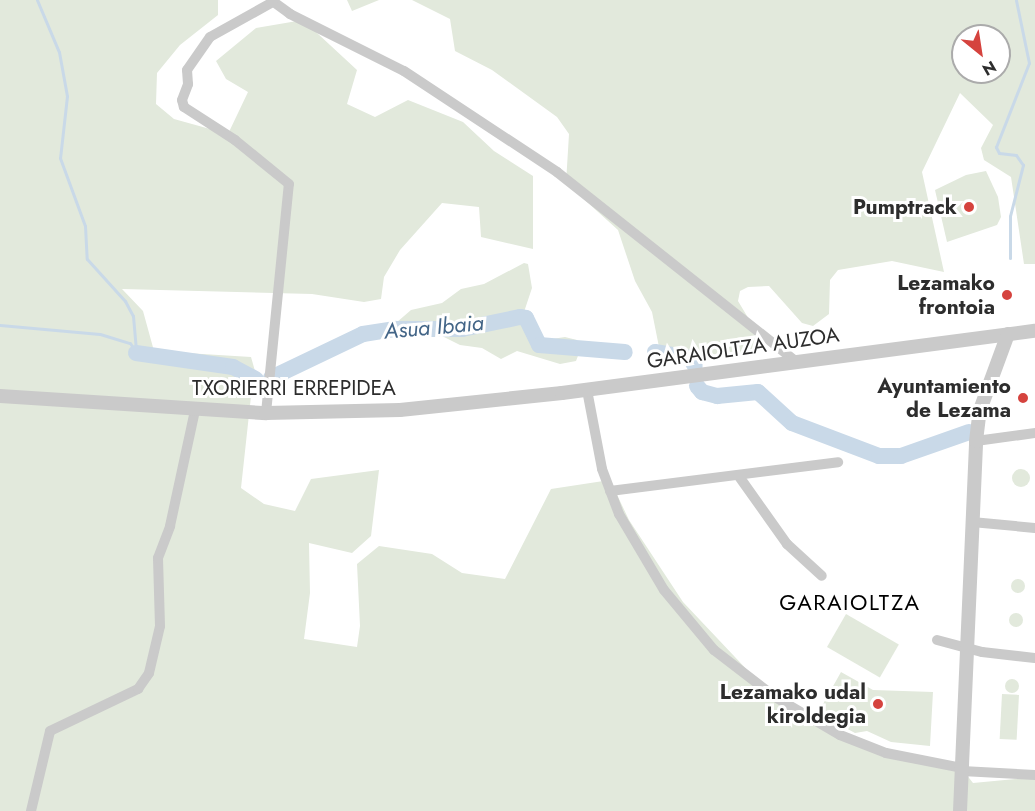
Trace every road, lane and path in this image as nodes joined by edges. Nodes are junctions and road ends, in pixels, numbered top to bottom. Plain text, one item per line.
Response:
1 (272, 1) edge
2 (1035, 331) edge
3 (1008, 334) junction
4 (797, 362) junction
5 (587, 390) junction
6 (0, 396) edge
7 (195, 410) junction
8 (266, 413) junction
9 (1035, 433) edge
10 (976, 441) junction
11 (838, 462) dead end
12 (738, 475) junction
13 (610, 491) junction
14 (972, 522) junction
15 (1035, 528) edge
16 (822, 576) dead end
17 (937, 640) dead end
18 (966, 649) junction
19 (1035, 658) edge
20 (962, 769) junction
21 (1035, 775) edge
22 (32, 811) edge
23 (960, 811) edge

1 - 4 street
1 - 8 street
2 - 3 street, GARAIOLTZA AUZOA
3 - 4 street, GARAIOLTZA AUZOA
3 - 10 street
4 - 5 street, GARAIOLTZA AUZOA
5 - 8 street, TXORIERRI ERREPIDEA
5 - 13 street
6 - 7 street, TXORIERRI ERREPIDEA
7 - 8 street, TXORIERRI ERREPIDEA
7 - 22 street
9 - 10 street
10 - 14 street
11 - 12 street
12 - 13 street
12 - 16 street
13 - 20 street
14 - 15 street
14 - 18 street
17 - 18 street
18 - 19 street
18 - 20 street
20 - 21 street
20 - 23 street

